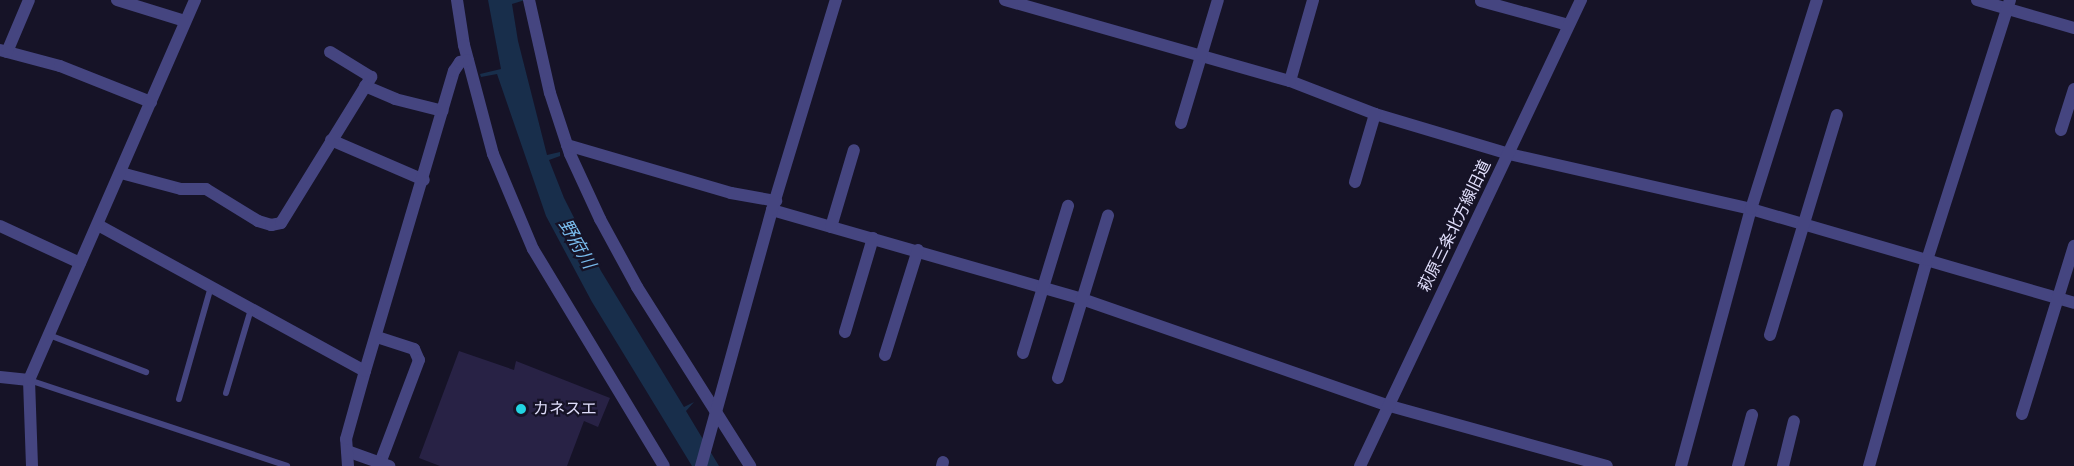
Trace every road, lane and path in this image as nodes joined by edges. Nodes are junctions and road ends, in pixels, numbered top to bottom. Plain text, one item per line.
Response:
1 (29, 0) edge
2 (117, 0) edge
3 (195, 0) edge
4 (457, 0) edge
5 (529, 0) edge
6 (836, 0) edge
7 (1005, 0) edge
8 (1218, 0) edge
9 (1313, 0) edge
10 (1581, 0) edge
11 (1817, 0) edge
12 (1977, 0) edge
13 (1481, 1) edge
14 (2008, 5) edge
15 (185, 21) junction
16 (1569, 26) junction
17 (2074, 28) edge
18 (3, 51) edge
19 (330, 52) dead end
20 (1199, 57) junction
21 (468, 60) junction
22 (1290, 81) junction
23 (365, 86) junction
24 (2074, 89) edge
25 (151, 102) junction
26 (443, 111) junction
27 (1375, 114) junction
28 (1837, 115) dead end
29 (1181, 123) dead end
30 (2061, 130) dead end
31 (331, 140) junction
32 (567, 145) junction
33 (854, 150) dead end
34 (1509, 154) junction
35 (121, 173) junction
36 (424, 180) junction
37 (1355, 182) dead end
38 (774, 206) junction
39 (1068, 206) dead end
40 (1751, 209) junction
41 (1108, 215) dead end
42 (1803, 224) junction
43 (98, 225) junction
44 (0, 226) edge
45 (831, 227) junction
46 (873, 238) junction
47 (2074, 246) edge
48 (918, 250) junction
49 (1927, 260) junction
50 (80, 263) junction
51 (212, 287) junction
52 (1043, 287) junction
53 (2058, 298) junction
54 (1082, 299) junction
55 (2074, 303) edge
56 (252, 309) junction
57 (845, 332) dead end
58 (49, 335) junction
59 (1770, 335) dead end
60 (377, 337) junction
61 (1023, 353) dead end
62 (885, 356) dead end
63 (365, 371) junction
64 (146, 372) dead end
65 (0, 377) edge
66 (1058, 378) dead end
67 (29, 380) junction
68 (226, 393) dead end
69 (179, 399) dead end
70 (1390, 406) junction
71 (2022, 414) dead end
72 (1752, 415) dead end
73 (716, 417) junction
74 (1794, 422) dead end
75 (347, 450) junction
76 (385, 464) edge
77 (32, 466) edge
78 (287, 466) edge
79 (348, 466) edge
80 (664, 466) edge
81 (700, 466) edge
82 (750, 466) edge
83 (1360, 466) edge
84 (1607, 466) edge
85 (1681, 466) edge
86 (1738, 466) edge
87 (1783, 466) edge
88 (1869, 466) edge

1 - 18 street
2 - 15 street
3 - 15 street
4 - 21 street
5 - 32 street
6 - 38 street
7 - 20 street
8 - 20 street
9 - 22 street
10 - 16 street, 萩原三条北方線旧道
11 - 40 street
12 - 14 street
13 - 16 street
14 - 17 street
14 - 49 street
15 - 25 street
16 - 34 street, 萩原三条北方線旧道
18 - 25 street
19 - 23 street
20 - 22 street
20 - 29 street
21 - 26 street
21 - 80 street
22 - 27 street
23 - 26 street
23 - 31 street
24 - 30 street
25 - 35 street
26 - 36 street
27 - 34 street
27 - 37 street
28 - 42 street
31 - 35 street
31 - 36 street
32 - 38 street
32 - 73 street
33 - 45 street
34 - 40 street
34 - 70 street, 萩原三条北方線旧道
35 - 43 street
36 - 60 street
38 - 45 street
38 - 73 street
39 - 52 street
40 - 42 street
40 - 85 street
41 - 54 street
42 - 49 street
42 - 59 street
43 - 50 street
43 - 51 street
44 - 50 street
45 - 46 street
46 - 48 street
46 - 57 street
47 - 53 street
48 - 52 street
48 - 62 street
49 - 53 street
49 - 88 street
50 - 58 street
51 - 56 street
51 - 69 lane
52 - 54 street
52 - 61 street
53 - 55 street
53 - 71 street
54 - 66 street
54 - 70 street
56 - 63 street
56 - 68 lane
58 - 64 lane
58 - 67 street
60 - 63 street
60 - 76 street
63 - 75 street
65 - 67 street
67 - 77 street
67 - 78 lane
70 - 83 street, 萩原三条北方線旧道
70 - 84 street
72 - 86 street
73 - 81 street
73 - 82 street
74 - 87 street
75 - 76 street
75 - 79 street

